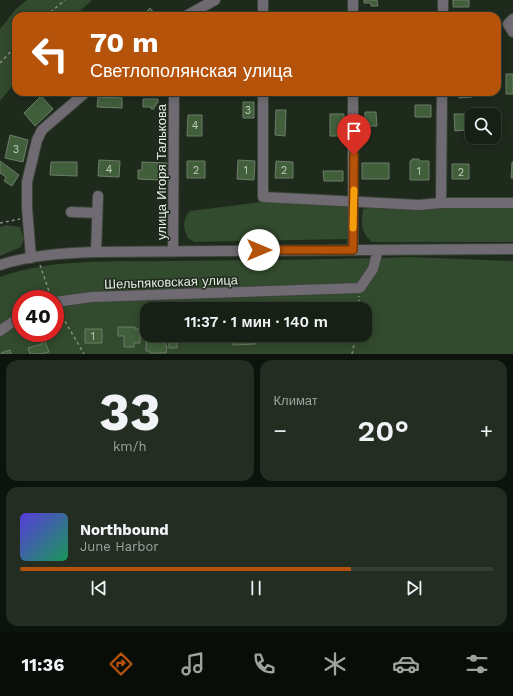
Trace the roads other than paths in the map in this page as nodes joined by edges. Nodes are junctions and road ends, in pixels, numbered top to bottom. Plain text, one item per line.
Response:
1 (215, 0) edge
2 (263, 0) edge
3 (353, 0) edge
4 (443, 0) edge
5 (193, 12) edge
6 (263, 12) edge
7 (353, 12) edge
8 (443, 12) edge
9 (513, 19) edge
10 (513, 32) edge
11 (81, 96) edge
12 (174, 96) edge
13 (263, 96) edge
14 (353, 96) edge
15 (442, 96) edge
16 (98, 196) dead end
17 (354, 202) junction
18 (441, 203) junction
19 (513, 203) edge
20 (71, 212) dead end
21 (98, 213) junction
22 (513, 249) edge
23 (353, 250) junction
24 (378, 250) junction
25 (173, 251) junction
26 (96, 252) junction
27 (34, 257) junction
28 (0, 265) edge
29 (64, 301) edge
30 (12, 322) edge
31 (0, 331) edge

1 - 5 street
2 - 6 street
3 - 7 street
4 - 8 street
9 - 10 street
11 - 27 street
12 - 25 street, улица Игоря Талькова
13 - 17 street
14 - 17 street
15 - 18 street
16 - 21 street
17 - 18 street
17 - 23 street
18 - 19 street
20 - 21 street
21 - 26 street
22 - 24 street
23 - 24 street
23 - 25 street
24 - 29 street, Шельпяковская улица
25 - 26 street
26 - 27 street
27 - 28 street
30 - 31 street

